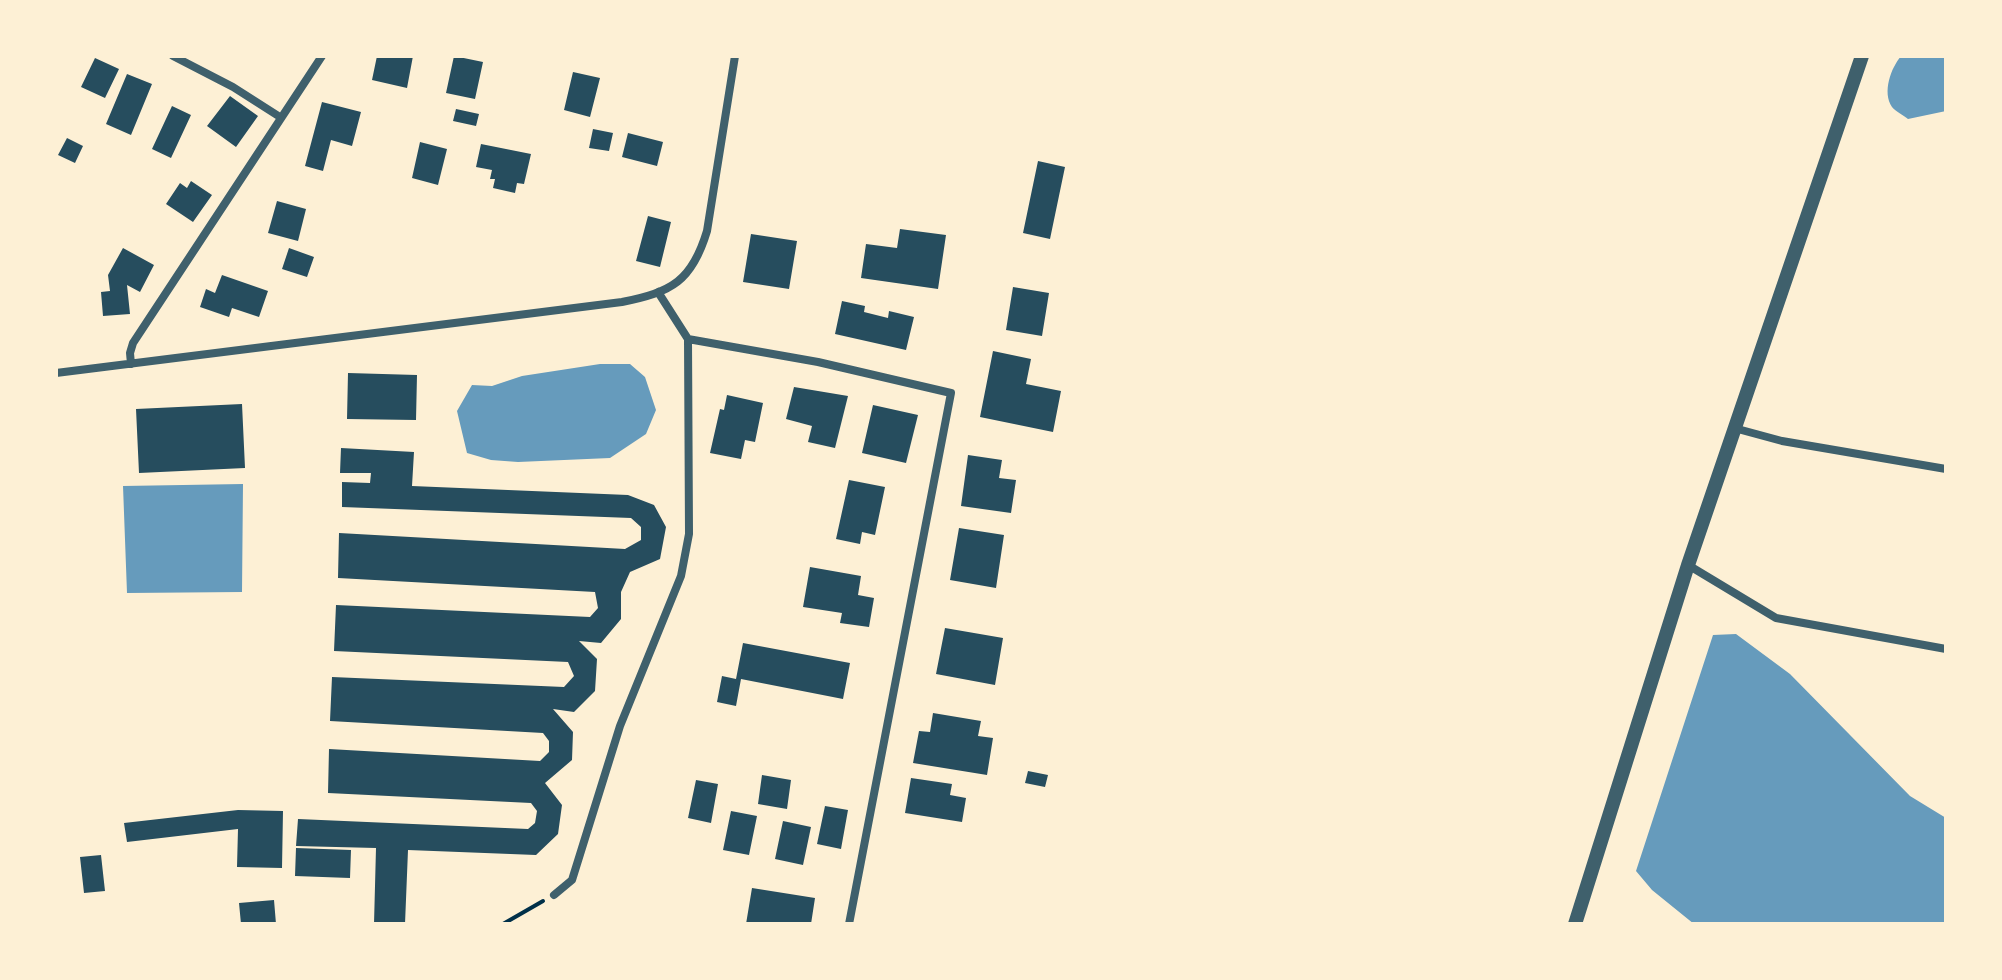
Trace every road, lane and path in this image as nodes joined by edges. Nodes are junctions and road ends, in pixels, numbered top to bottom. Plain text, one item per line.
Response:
1 (173, 56) edge
2 (322, 56) edge
3 (735, 56) edge
4 (1862, 56) edge
5 (280, 117) junction
6 (658, 292) junction
7 (688, 339) junction
8 (131, 364) junction
9 (56, 373) edge
10 (1734, 428) junction
11 (1946, 469) edge
12 (1688, 565) junction
13 (1946, 649) edge
14 (554, 895) joint
15 (503, 924) edge
16 (849, 924) edge
17 (1575, 924) edge

1 - 5 street
2 - 5 street
3 - 6 street
4 - 10 street
5 - 8 street
6 - 7 street
6 - 8 street
7 - 14 street
7 - 16 street
8 - 9 street
10 - 11 street
10 - 12 street
12 - 13 street
12 - 17 street
14 - 15 path

